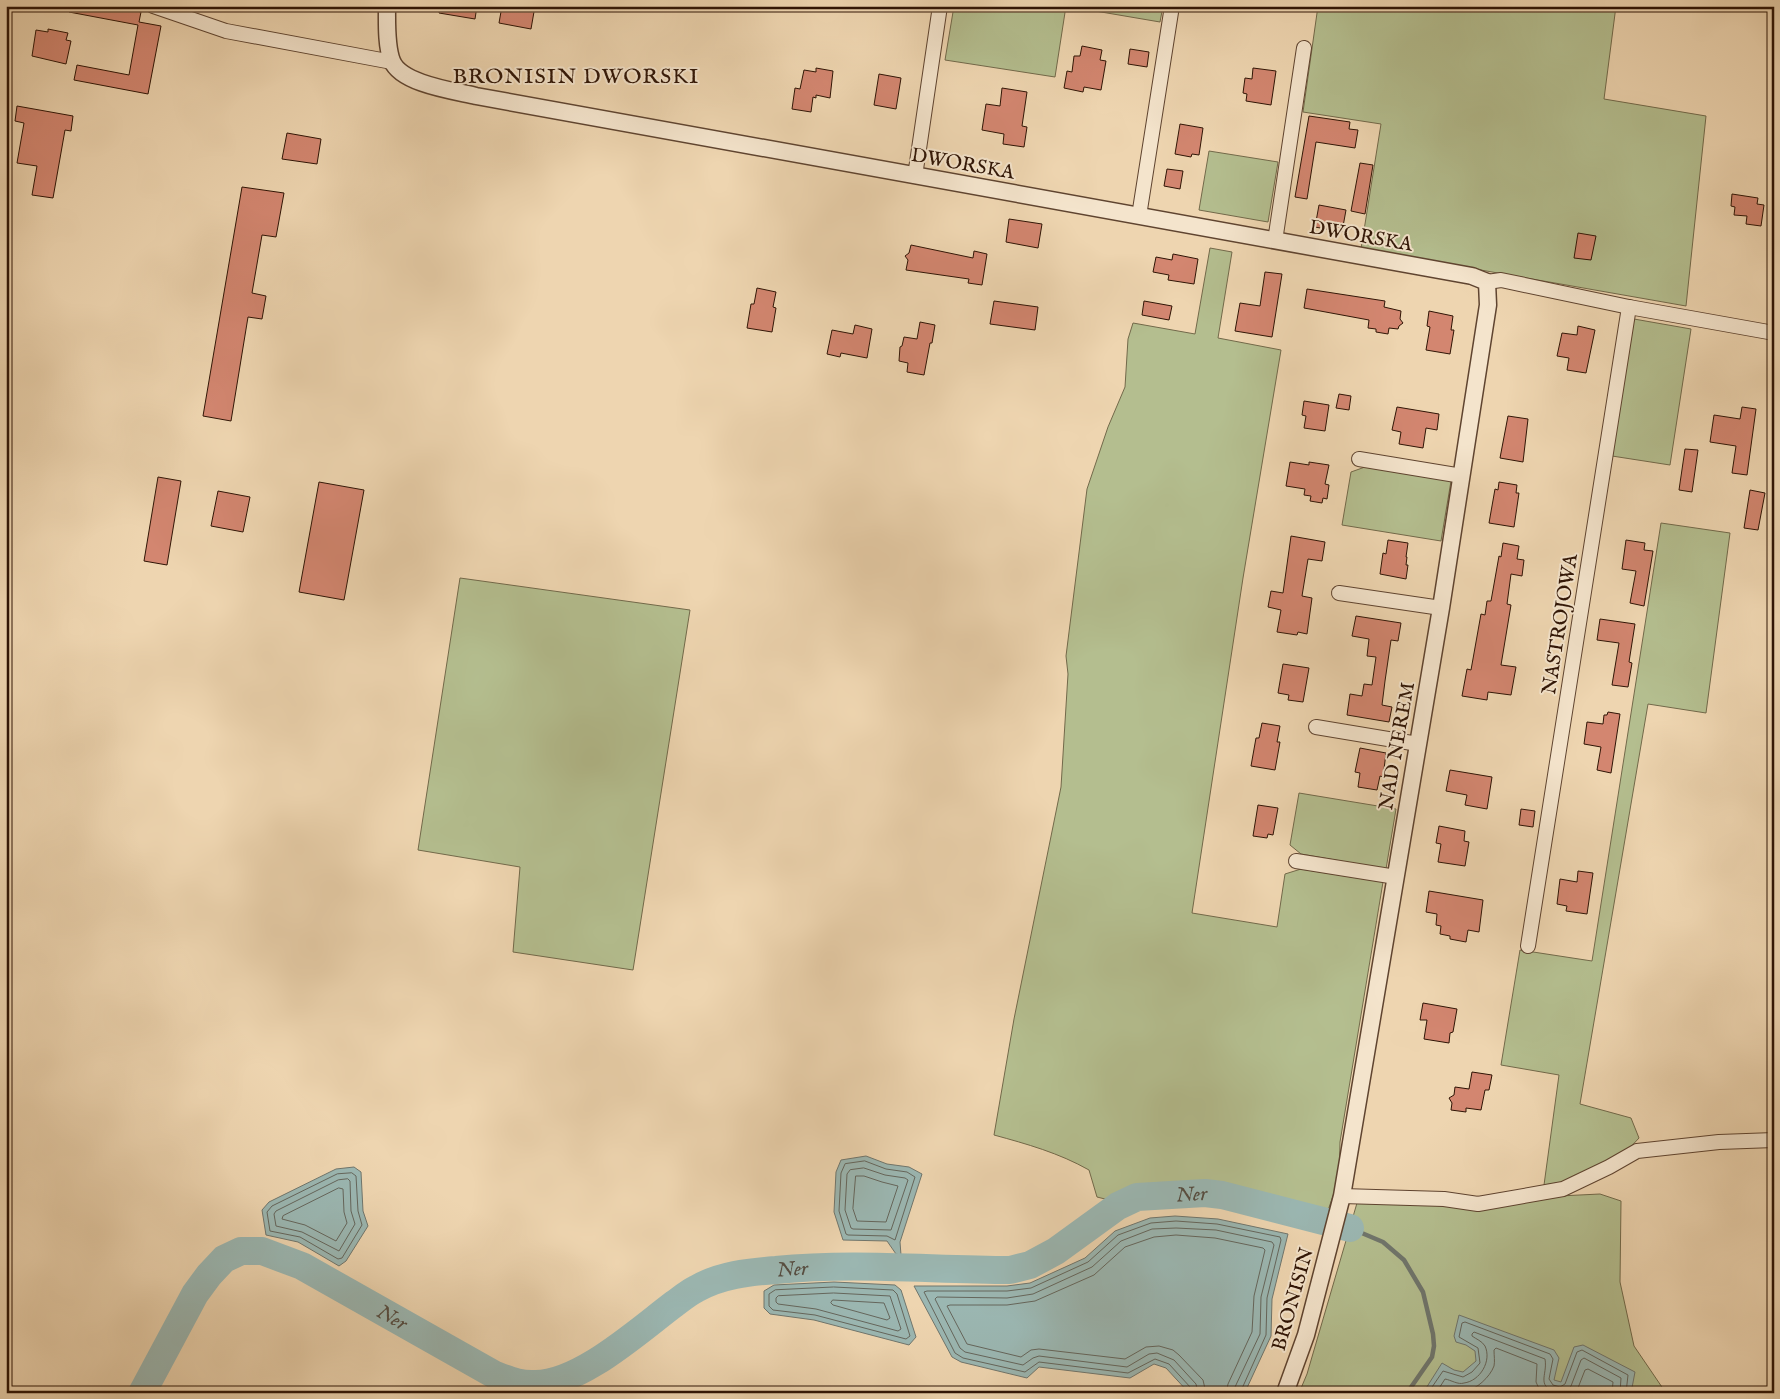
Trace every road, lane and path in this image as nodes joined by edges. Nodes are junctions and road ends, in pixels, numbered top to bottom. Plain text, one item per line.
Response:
1 (153, 6) edge
2 (387, 6) edge
3 (940, 6) edge
4 (1172, 6) edge
5 (1304, 48) dead end
6 (392, 62) junction
7 (915, 176) junction
8 (1139, 216) junction
9 (1275, 241) junction
10 (1487, 282) junction
11 (1629, 307) junction
12 (1774, 333) edge
13 (1359, 460) dead end
14 (1462, 476) junction
15 (1339, 593) dead end
16 (1441, 608) junction
17 (1316, 727) dead end
18 (1418, 744) junction
19 (1296, 861) dead end
20 (1396, 877) junction
21 (1528, 946) dead end
22 (1774, 1140) edge
23 (1342, 1196) junction
24 (1335, 1224) joint
25 (1285, 1393) edge

1 - 6 street
2 - 6 street
3 - 7 street
4 - 8 street
5 - 9 street
6 - 7 street, DWORSKA
7 - 8 street, DWORSKA
8 - 9 street, DWORSKA
9 - 10 street, DWORSKA
10 - 11 street, DWORSKA
10 - 14 street, NAD NEREM
11 - 12 street, DWORSKA
11 - 21 street, NASTROJOWA
13 - 14 street
14 - 16 street, NAD NEREM
15 - 16 street
16 - 18 street, NAD NEREM
17 - 18 street
18 - 20 street, NAD NEREM
19 - 20 street
20 - 23 street, NAD NEREM
22 - 23 street
23 - 24 street, NAD NEREM
24 - 25 street, BRONISIN

